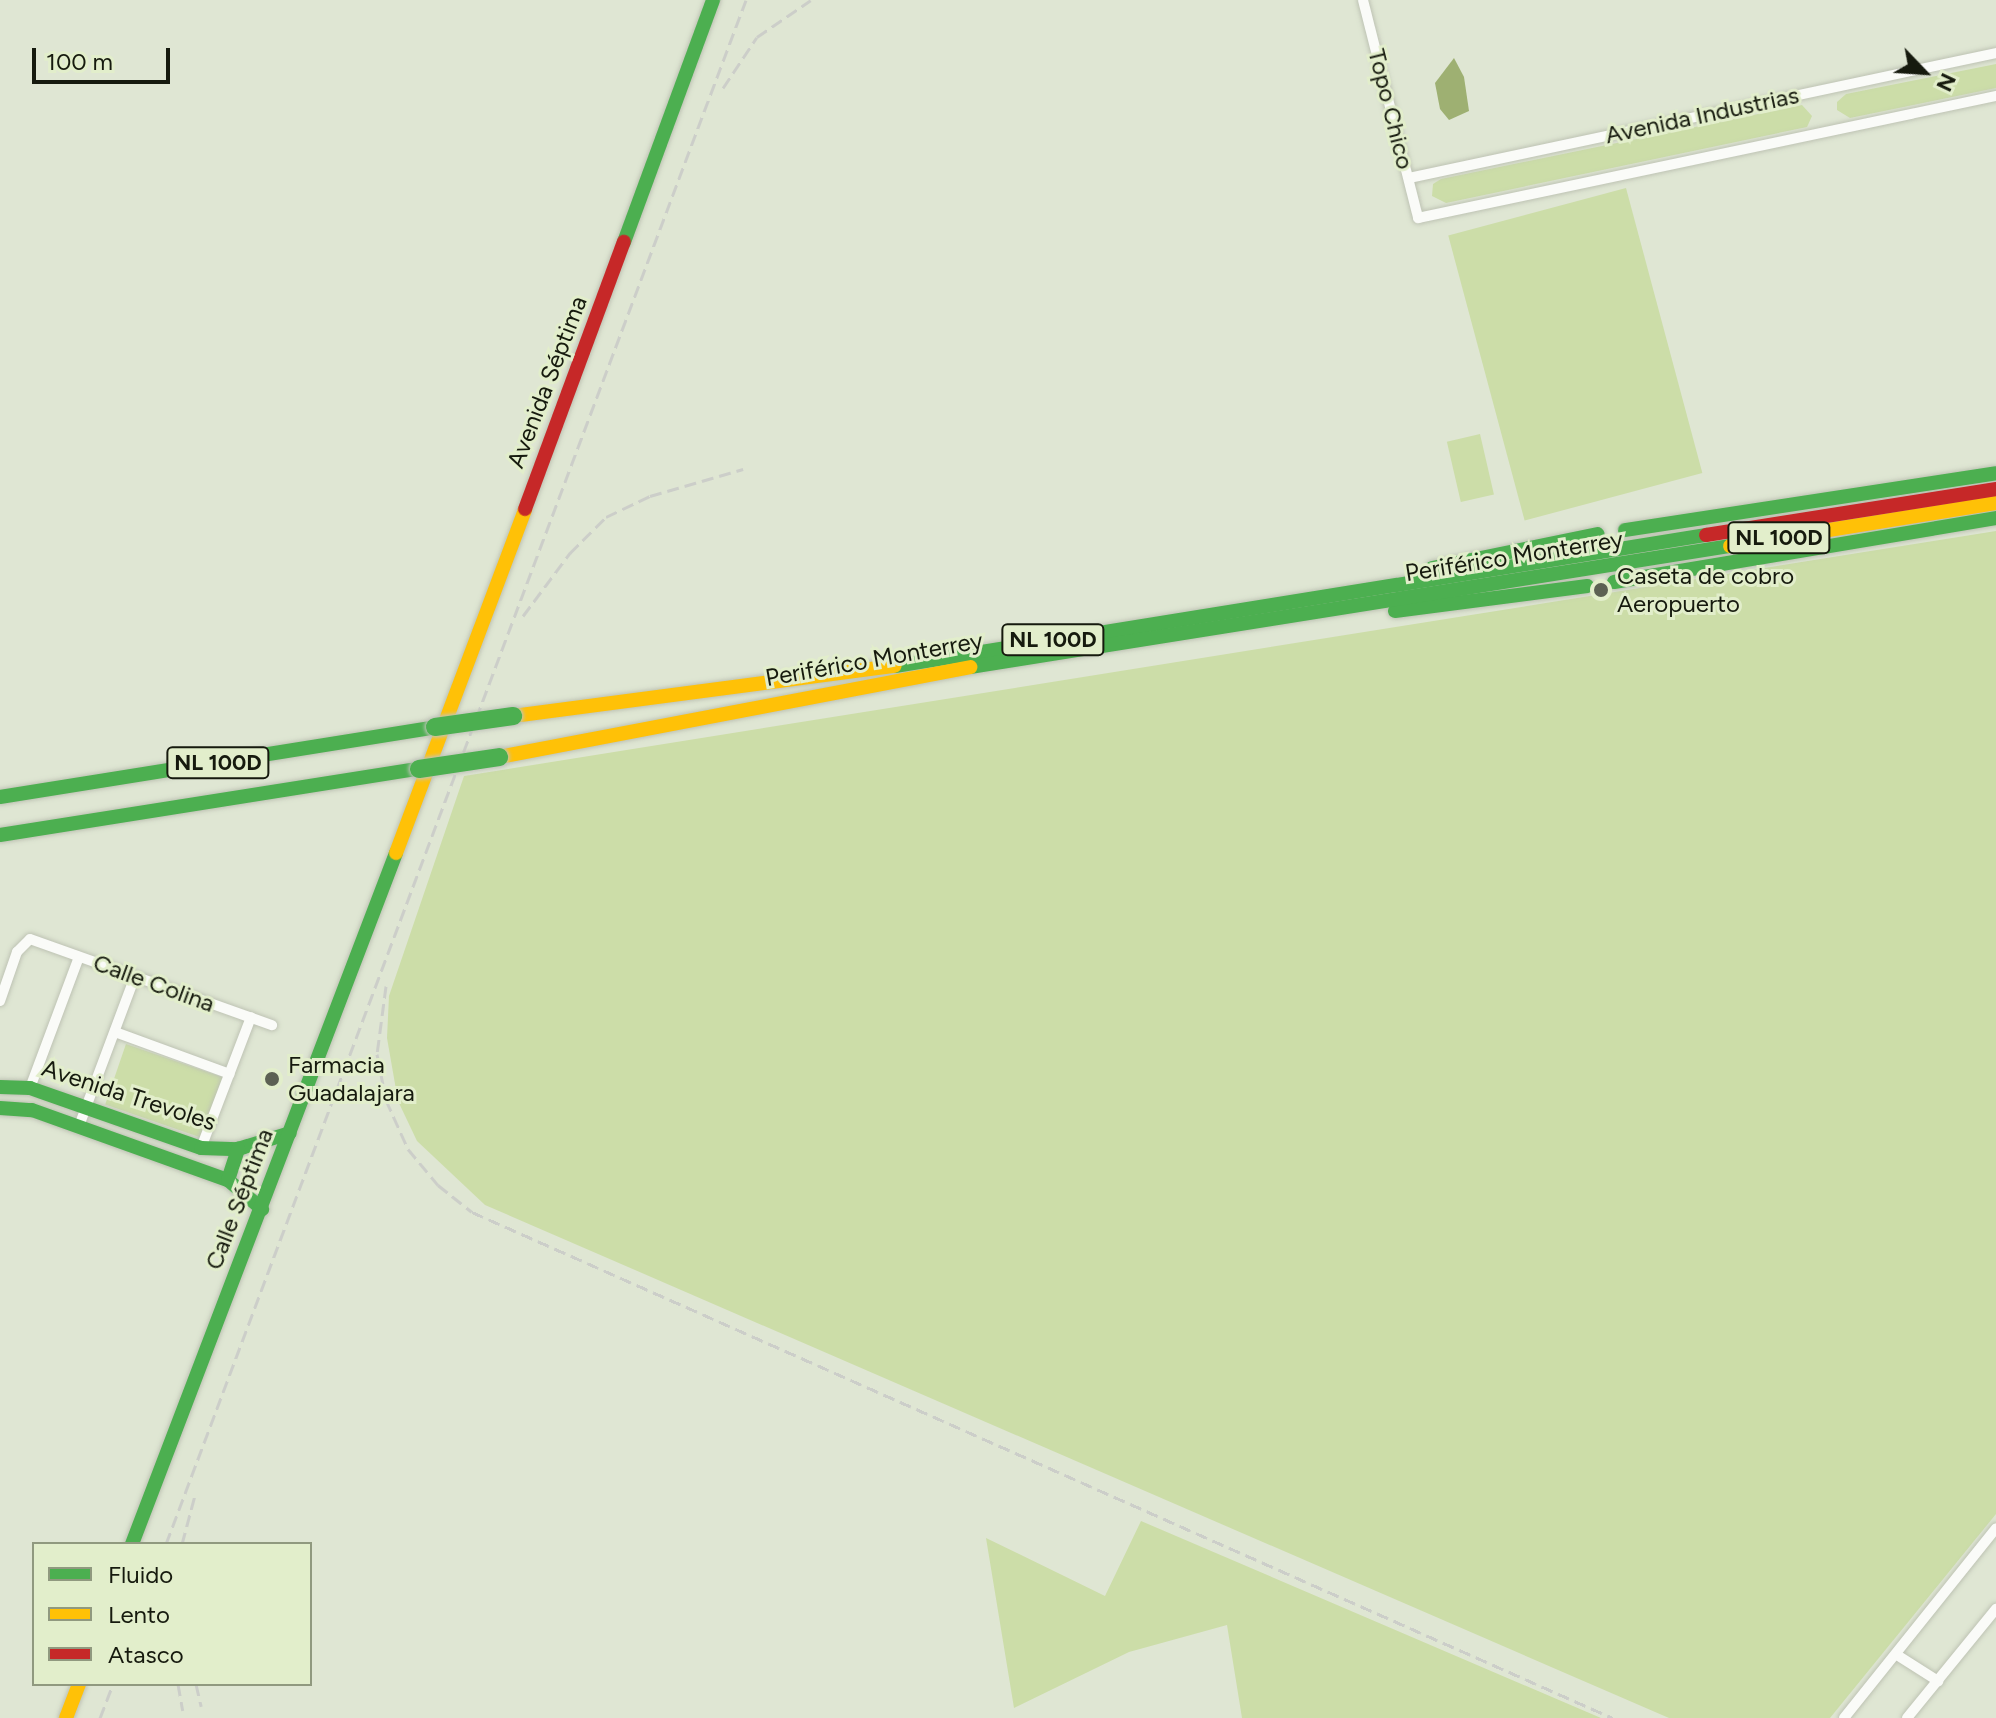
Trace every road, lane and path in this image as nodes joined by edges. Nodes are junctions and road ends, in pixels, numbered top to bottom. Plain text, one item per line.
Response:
1 (713, 0) edge
2 (1363, 0) edge
3 (1996, 53) edge
4 (1996, 96) edge
5 (1409, 178) junction
6 (1418, 218) joint
7 (1996, 473) edge
8 (1996, 489) edge
9 (1996, 503) edge
10 (1996, 518) edge
11 (1625, 530) dead end
12 (1598, 534) dead end
13 (1614, 582) dead end
14 (1587, 586) dead end
15 (1307, 606) junction
16 (422, 775) junction
17 (0, 797) edge
18 (0, 835) edge
19 (79, 957) junction
20 (135, 976) junction
21 (0, 1001) edge
22 (251, 1017) junction
23 (272, 1025) dead end
24 (115, 1032) junction
25 (230, 1074) junction
26 (0, 1087) edge
27 (30, 1088) junction
28 (0, 1108) edge
29 (83, 1118) junction
30 (290, 1133) junction
31 (201, 1148) junction
32 (238, 1149) junction
33 (228, 1180) junction
34 (262, 1209) junction
35 (1996, 1528) edge
36 (133, 1542) edge
37 (1996, 1609) edge
38 (1897, 1655) junction
39 (1938, 1681) junction
40 (78, 1686) edge
41 (66, 1718) edge
42 (1844, 1718) edge
43 (1907, 1718) edge

1 - 16 main road, Avenida Séptima
2 - 5 street, Topo Chico
3 - 5 street, Avenida Industrias
4 - 6 street, Avenida Industrias
5 - 6 street, Topo Chico
7 - 11 main road
8 - 15 main road, Periférico Monterrey / NL 100D
9 - 15 main road, Periférico Monterrey / NL 100D
10 - 13 main road
12 - 15 main road
14 - 15 main road
15 - 16 main road, Periférico Monterrey / NL 100D, bridge
15 - 17 main road, Periférico Monterrey / NL 100D, bridge
16 - 18 main road, Periférico Monterrey / NL 100D
16 - 30 main road, Calle Séptima
19 - 20 street, Calle Colina
19 - 21 street, Calle Colina
19 - 27 street
20 - 22 street, Calle Colina
20 - 24 street
22 - 23 street, Calle Colina
22 - 25 street
24 - 25 street
24 - 29 street
25 - 31 street
26 - 27 main road, Avenida Trevoles
27 - 29 main road, Avenida Trevoles
28 - 29 main road, Avenida Trevoles
29 - 31 main road, Avenida Trevoles
29 - 33 main road, Avenida Trevoles
30 - 32 main road, Avenida Trevoles
30 - 34 main road, Calle Séptima
31 - 32 main road, Avenida Trevoles
32 - 33 main road
33 - 34 main road, Avenida Trevoles
34 - 36 main road, Calle Séptima
35 - 38 street
37 - 39 street
38 - 39 street
38 - 42 street
39 - 43 street
40 - 41 main road

